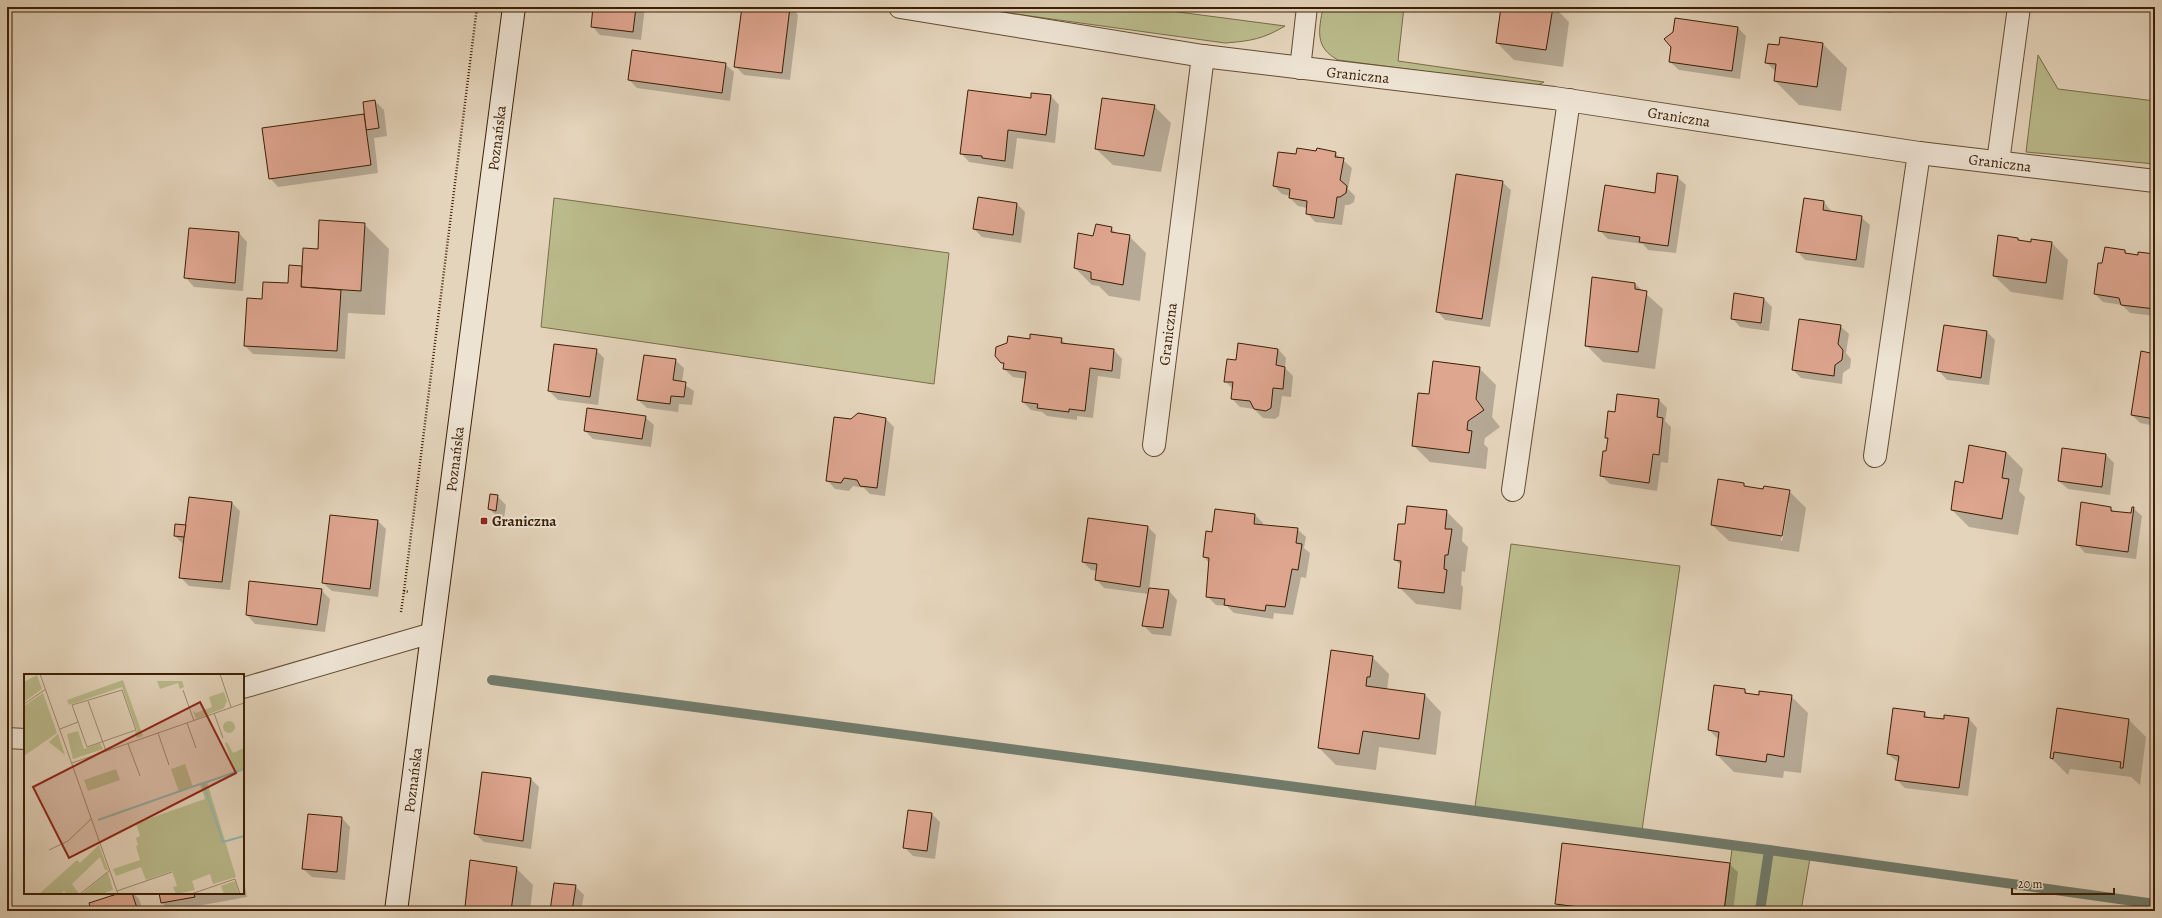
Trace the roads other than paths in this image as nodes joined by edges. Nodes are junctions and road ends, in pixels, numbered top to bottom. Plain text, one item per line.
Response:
1 (514, 7) edge
2 (900, 7) edge
3 (1307, 7) edge
4 (2019, 7) edge
5 (936, 10) edge
6 (1203, 56) junction
7 (1300, 69) junction
8 (1569, 100) junction
9 (1919, 153) junction
10 (1998, 162) junction
11 (2155, 181) edge
12 (1154, 445) dead end
13 (1875, 456) dead end
14 (1513, 490) dead end
15 (432, 632) junction
16 (244, 688) edge
17 (7, 738) edge
18 (24, 739) edge
19 (396, 911) edge

1 - 15 street, Poznańska
2 - 5 street, Graniczna
3 - 7 lane
4 - 10 street
5 - 6 street, Graniczna
6 - 7 street, Graniczna
6 - 12 street, Graniczna
7 - 8 street, Graniczna
8 - 9 street, Graniczna
8 - 14 street
9 - 10 street, Graniczna
9 - 13 street
10 - 11 street, Graniczna
15 - 16 lane
15 - 19 street, Poznańska
17 - 18 lane

